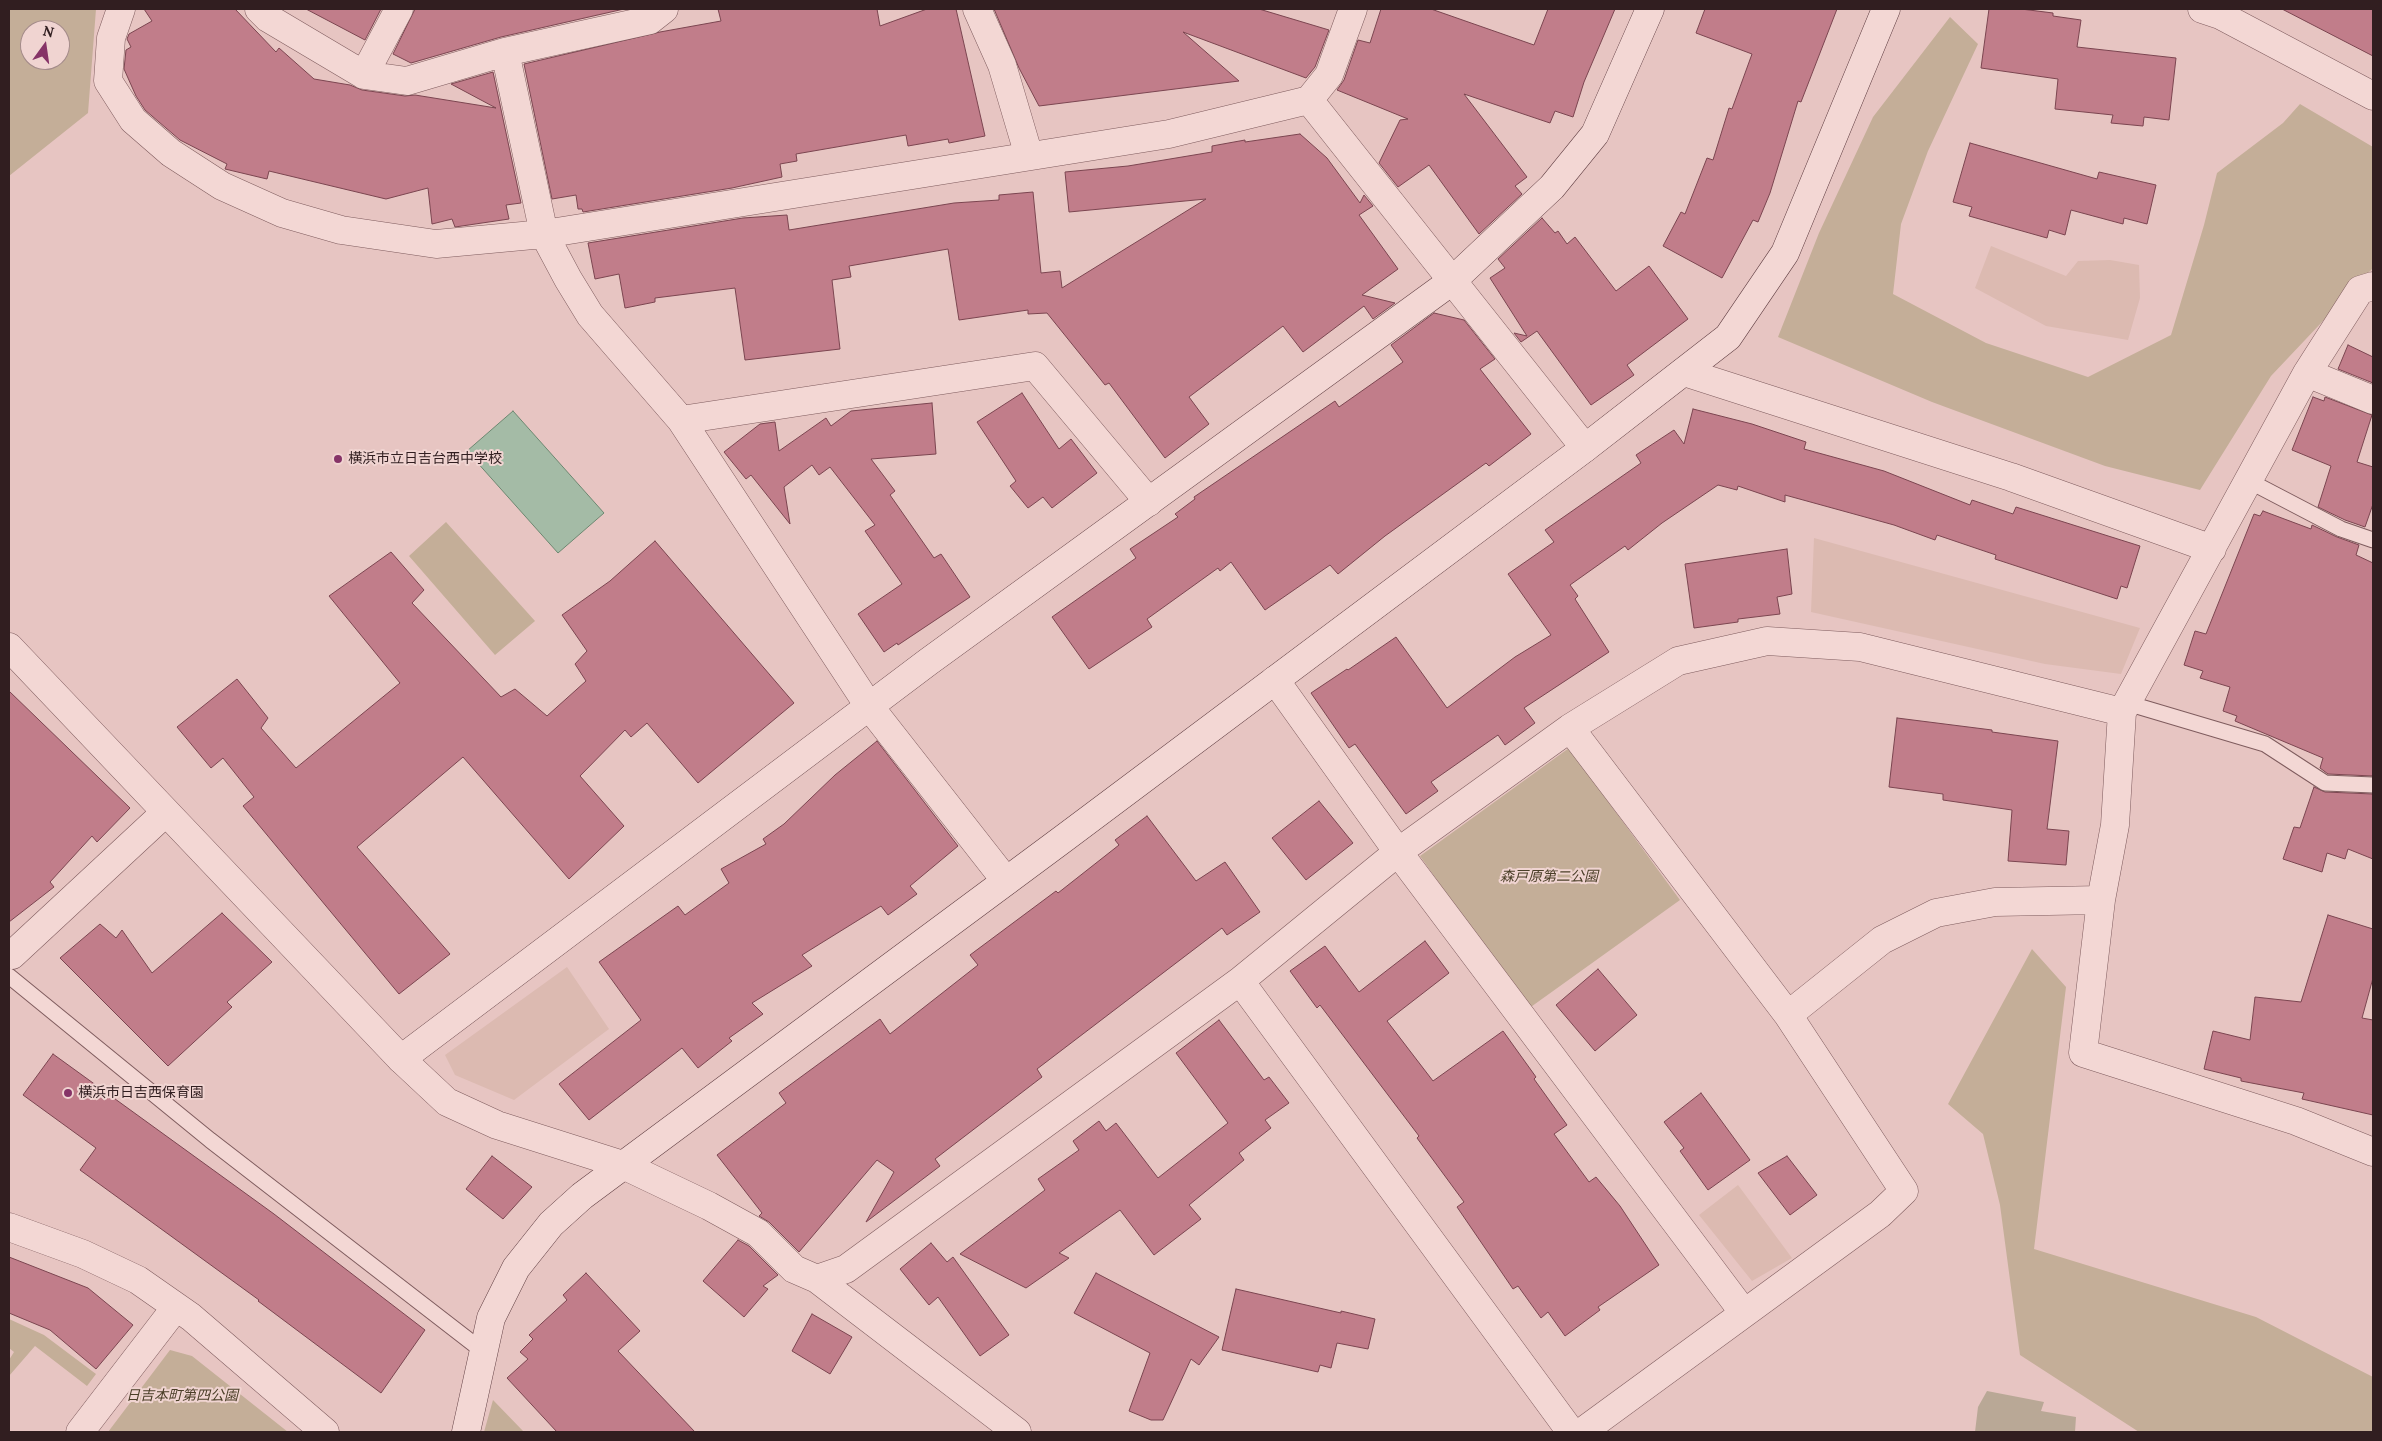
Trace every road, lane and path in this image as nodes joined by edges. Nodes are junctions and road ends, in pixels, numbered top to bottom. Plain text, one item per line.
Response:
1 (121, 9) edge
2 (259, 9) edge
3 (400, 9) edge
4 (664, 9) edge
5 (977, 9) edge
6 (1353, 9) edge
7 (1650, 9) edge
8 (1886, 9) edge
9 (2214, 11) edge
10 (505, 52) junction
11 (364, 75) junction
12 (2373, 96) edge
13 (1308, 100) junction
14 (1029, 156) junction
15 (544, 234) junction
16 (1452, 282) junction
17 (2373, 286) edge
18 (1684, 372) junction
19 (2307, 373) junction
20 (2373, 400) edge
21 (681, 420) junction
22 (1584, 448) junction
23 (2249, 482) junction
24 (1149, 502) junction
25 (2373, 540) edge
26 (2212, 549) junction
27 (9, 647) edge
28 (1275, 680) junction
29 (870, 706) junction
30 (2124, 707) junction
31 (1570, 728) junction
32 (2373, 785) edge
33 (166, 812) junction
34 (1398, 852) junction
35 (1006, 881) junction
36 (2101, 900) junction
37 (9, 963) edge
38 (1240, 981) junction
39 (1788, 1015) junction
40 (401, 1059) junction
41 (2373, 1152) edge
42 (623, 1165) junction
43 (9, 1228) edge
44 (817, 1279) junction
45 (176, 1307) junction
46 (1744, 1314) junction
47 (484, 1352) junction
48 (80, 1432) edge
49 (325, 1432) edge
50 (466, 1432) edge
51 (1017, 1432) edge
52 (1571, 1432) edge
53 (1582, 1432) edge

1 - 15 street
2 - 11 street
3 - 11 street
4 - 10 street
5 - 14 street
6 - 13 street
7 - 16 street
8 - 18 street
9 - 12 street
10 - 11 street
10 - 15 street
13 - 14 street
13 - 16 street
14 - 15 street
15 - 21 street
16 - 22 street
16 - 24 street
17 - 19 street
18 - 22 street
18 - 26 street
19 - 20 street
19 - 23 street
21 - 24 street
21 - 29 street
22 - 28 street
23 - 25 lane
23 - 26 street
24 - 29 street
26 - 30 street
27 - 33 street
28 - 34 street
28 - 35 street
29 - 35 street
29 - 40 street
30 - 31 street
30 - 32 lane
30 - 36 street
31 - 34 street
31 - 39 street
33 - 37 street
33 - 40 street
34 - 38 street
34 - 46 street
35 - 42 street
36 - 39 street
36 - 41 street
37 - 47 lane
38 - 44 street
38 - 52 street
39 - 46 street
40 - 42 street
42 - 44 street
42 - 47 street
43 - 45 street
44 - 51 street
45 - 48 street
45 - 49 street
46 - 53 street
47 - 50 street

